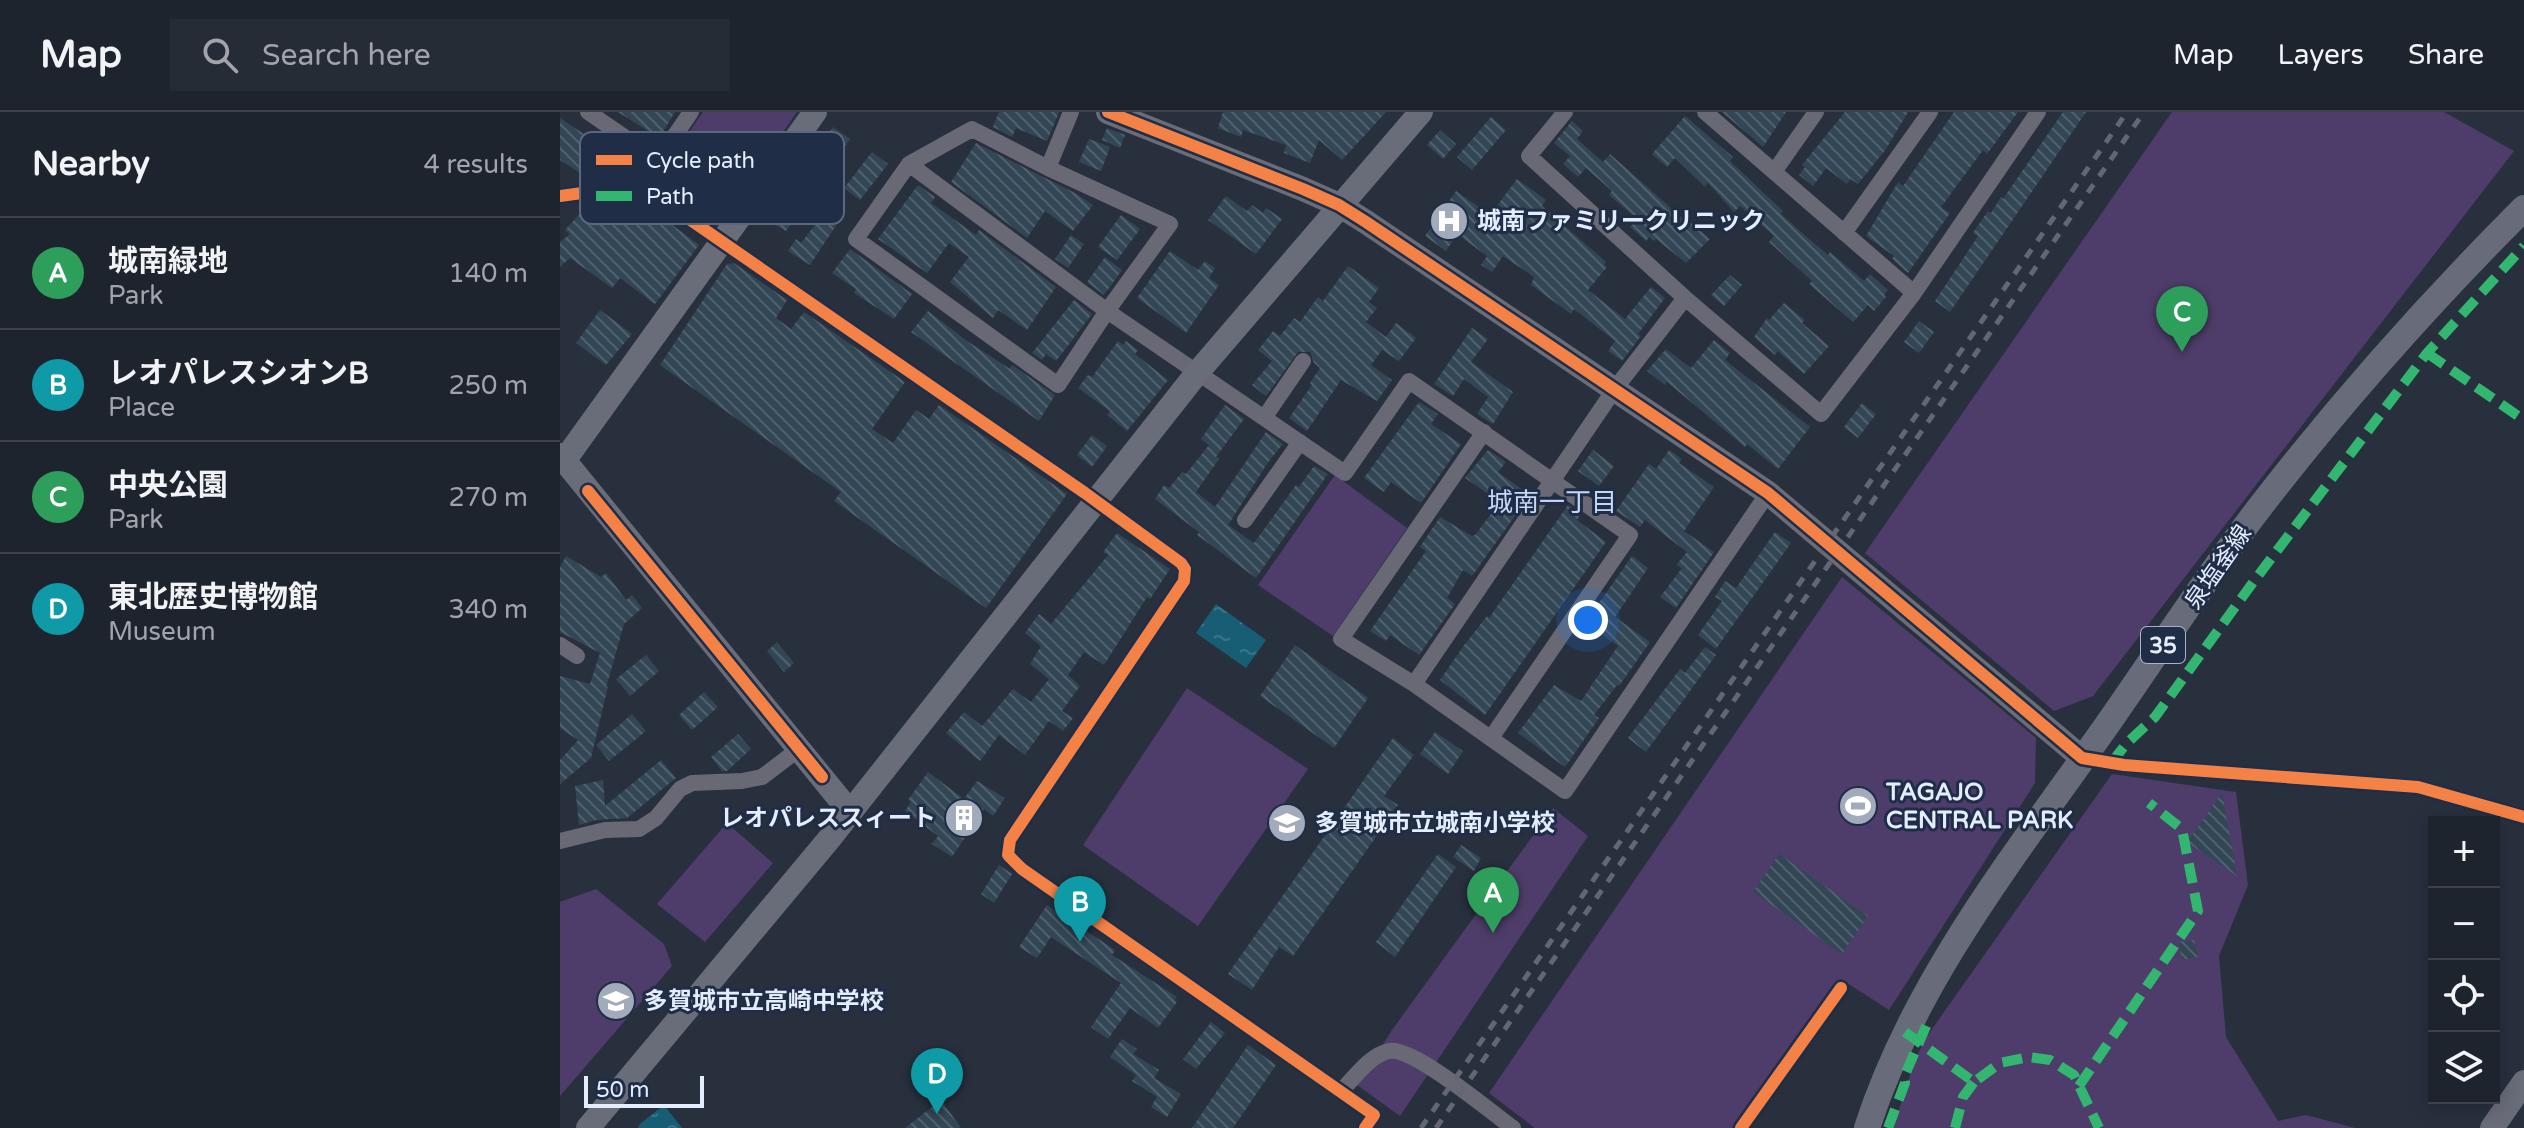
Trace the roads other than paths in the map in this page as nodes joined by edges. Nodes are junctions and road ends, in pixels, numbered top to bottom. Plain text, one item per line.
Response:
1 (588, 112) edge
2 (691, 112) edge
3 (815, 112) edge
4 (1071, 112) edge
5 (1108, 112) edge
6 (1421, 112) edge
7 (1565, 112) edge
8 (1705, 112) edge
9 (1816, 112) edge
10 (1930, 112) edge
11 (2038, 112) edge
12 (617, 132) edge
13 (677, 132) edge
14 (801, 132) edge
15 (909, 164) junction
16 (1048, 168) junction
17 (1774, 172) junction
18 (580, 193) edge
19 (560, 196) edge
20 (1339, 205) junction
21 (2524, 208) edge
22 (698, 224) edge
23 (735, 224) edge
24 (1844, 233) junction
25 (723, 241) junction
26 (1914, 293) junction
27 (1685, 298) junction
28 (1107, 311) junction
29 (1303, 361) dead end
30 (1197, 373) junction
31 (1614, 390) junction
32 (1264, 418) junction
33 (1484, 432) junction
34 (1300, 442) junction
35 (561, 462) edge
36 (1553, 480) junction
37 (1768, 493) junction
38 (1097, 502) junction
39 (1245, 520) dead end
40 (560, 645) edge
41 (577, 656) dead end
42 (1414, 684) junction
43 (1491, 738) junction
44 (799, 749) junction
45 (2082, 758) junction
46 (850, 812) junction
47 (2524, 817) edge
48 (560, 841) edge
49 (2524, 1082) edge
50 (1342, 1090) junction
51 (588, 1128) edge
52 (1365, 1128) edge
53 (1513, 1128) edge
54 (1867, 1128) edge
55 (2492, 1128) edge

1 - 12 street
2 - 13 street
3 - 14 street
4 - 16 street
5 - 20 street
6 - 20 street
7 - 27 street
8 - 17 street
9 - 17 street
10 - 24 street
11 - 26 street
15 - 16 street
15 - 28 street
15 - 28 street
16 - 28 street
17 - 24 street
18 - 19 street
20 - 30 street
20 - 31 street
21 - 45 main road, 泉塩釜線 / 35
22 - 25 street
23 - 25 street
24 - 26 street
25 - 35 street
25 - 38 street
26 - 27 street
27 - 31 street
28 - 30 street
29 - 32 street
30 - 32 street
30 - 38 street
31 - 36 street
31 - 37 street
32 - 34 street
33 - 34 street
33 - 36 street
33 - 42 street
34 - 39 street
35 - 44 street
36 - 42 street
36 - 43 street
37 - 43 street
37 - 45 street
38 - 46 street
38 - 50 street
40 - 41 street
42 - 43 street
44 - 46 street
44 - 48 street
45 - 47 street
45 - 54 main road, 泉塩釜線 / 35
46 - 51 street
49 - 55 street
50 - 52 street
50 - 53 street

